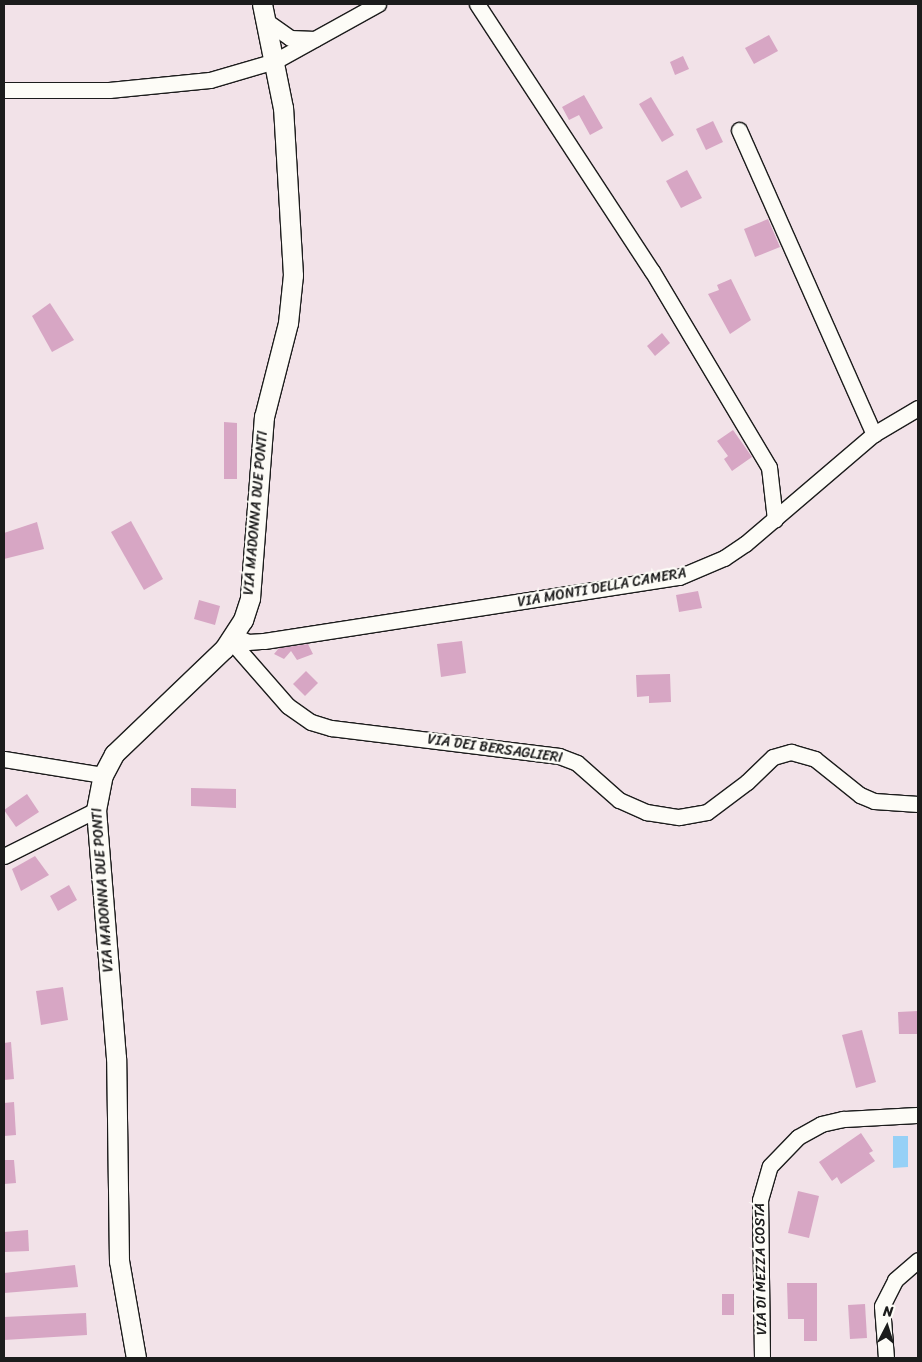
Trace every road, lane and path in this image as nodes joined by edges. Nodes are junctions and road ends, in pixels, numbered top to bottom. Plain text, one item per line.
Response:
1 (378, 4) edge
2 (477, 4) edge
3 (264, 12) edge
4 (317, 39) junction
5 (275, 61) junction
6 (4, 90) edge
7 (739, 130) dead end
8 (918, 408) edge
9 (874, 434) junction
10 (775, 520) junction
11 (233, 638) junction
12 (4, 759) edge
13 (103, 776) junction
14 (918, 804) edge
15 (96, 810) junction
16 (4, 856) edge
17 (918, 1115) edge
18 (918, 1260) edge
19 (136, 1358) edge
20 (762, 1358) edge
21 (886, 1358) edge

1 - 4 street
2 - 10 street
3 - 4 street
3 - 5 main road, VIA MADONNA DUE PONTI
4 - 5 street
5 - 6 street
5 - 11 main road, VIA MADONNA DUE PONTI
7 - 9 street
8 - 9 street, VIA MONTI DELLA CAMERA
9 - 10 street, VIA MONTI DELLA CAMERA
10 - 11 street, VIA MONTI DELLA CAMERA
11 - 13 main road, VIA MADONNA DUE PONTI
11 - 14 street, VIA DEI BERSAGLIERI
12 - 13 street
13 - 15 main road, VIA MADONNA DUE PONTI
15 - 16 street
15 - 19 main road, VIA MADONNA DUE PONTI
17 - 20 street, VIA DI MEZZA COSTA
18 - 21 street

